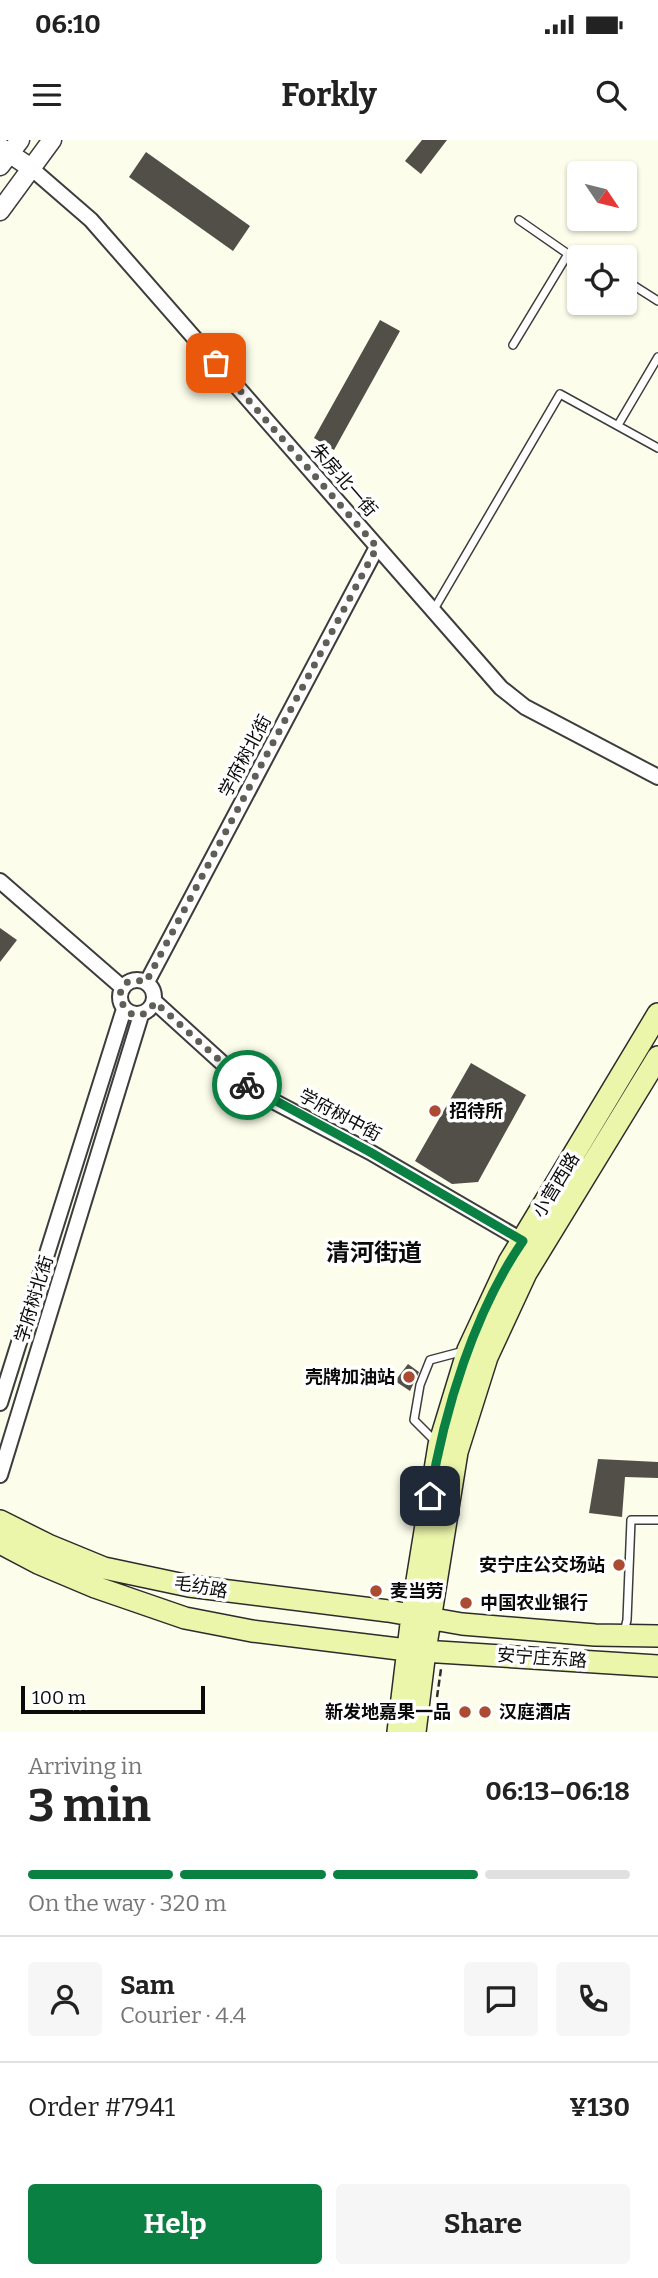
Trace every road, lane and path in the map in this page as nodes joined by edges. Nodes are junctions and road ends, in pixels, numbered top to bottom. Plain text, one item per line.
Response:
1 (52, 140) edge
2 (7, 152) edge
3 (31, 168) junction
4 (0, 211) edge
5 (519, 220) dead end
6 (567, 253) edge
7 (567, 256) edge
8 (637, 288) edge
9 (658, 301) edge
10 (513, 345) dead end
11 (658, 357) edge
12 (618, 425) junction
13 (658, 448) edge
14 (377, 547) junction
15 (433, 611) junction
16 (658, 777) edge
17 (0, 881) edge
18 (146, 982) junction
19 (123, 988) junction
20 (155, 1002) junction
21 (124, 1009) junction
22 (658, 1014) edge
23 (141, 1015) junction
24 (658, 1057) edge
25 (523, 1241) junction
26 (468, 1350) junction
27 (0, 1403) edge
28 (439, 1445) junction
29 (0, 1475) edge
30 (658, 1520) edge
31 (0, 1521) edge
32 (0, 1544) edge
33 (421, 1617) junction
34 (625, 1627) junction
35 (658, 1636) edge
36 (416, 1650) junction
37 (658, 1666) edge
38 (398, 1732) edge
39 (415, 1732) edge

1 - 3 street
2 - 3 street
3 - 4 street
3 - 14 street, 朱房北一街
5 - 6 lane
7 - 10 lane
8 - 9 lane
11 - 12 lane
12 - 13 lane
12 - 15 lane
14 - 15 street, 朱房北一街
14 - 18 street, 学府树北街
15 - 16 street, 朱房北一街
17 - 19 street
18 - 19 street
18 - 20 street
19 - 21 street
20 - 23 street
20 - 25 street, 学府树中街
21 - 23 street
21 - 27 street, 学府树北街
22 - 25 main road, 小营西路
23 - 29 street, 学府树北街
24 - 33 main road, 小营西路
25 - 26 main road, 小营西路
26 - 28 main road, 小营西路
26 - 28 lane
28 - 33 main road, 小营西路
30 - 34 lane
31 - 33 main road, 毛纺路
32 - 36 main road, 毛纺路
33 - 34 main road, 安宁庄东路
33 - 36 main road, 小营西路
34 - 35 main road, 安宁庄东路
36 - 37 main road, 安宁庄东路
36 - 38 main road, 小营西路
36 - 39 main road, 小营西路

